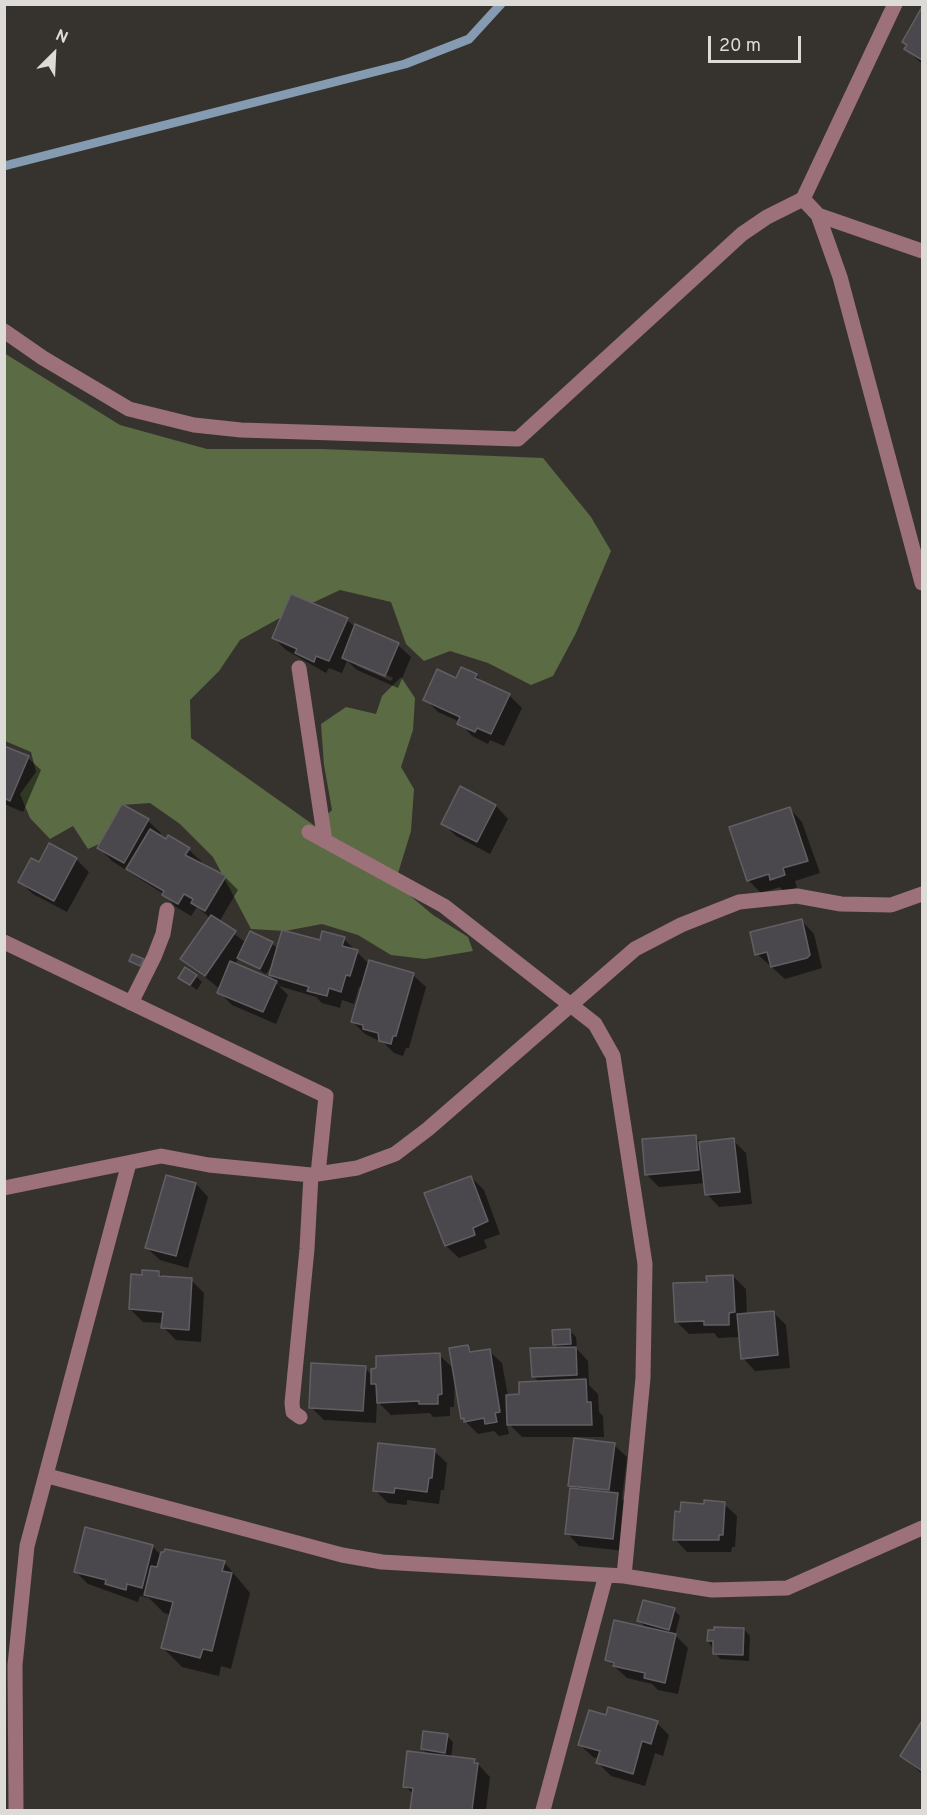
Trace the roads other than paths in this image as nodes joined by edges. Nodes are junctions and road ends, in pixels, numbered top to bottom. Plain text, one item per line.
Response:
1 (895, 4) edge
2 (803, 199) junction
3 (818, 215) junction
4 (922, 251) edge
5 (4, 331) edge
6 (922, 583) edge
7 (299, 668) dead end
8 (309, 832) dead end
9 (325, 841) junction
10 (922, 894) edge
11 (167, 910) dead end
12 (4, 942) edge
13 (131, 1003) junction
14 (569, 1005) junction
15 (129, 1163) junction
16 (314, 1174) junction
17 (4, 1188) edge
18 (300, 1417) dead end
19 (48, 1476) junction
20 (922, 1528) edge
21 (606, 1575) junction
22 (624, 1576) junction
23 (16, 1810) edge
24 (543, 1810) edge

1 - 2 street
2 - 3 street
2 - 5 street
3 - 4 street
3 - 6 street
7 - 9 street
8 - 9 street
9 - 14 street
10 - 14 street
11 - 13 street
12 - 13 street
13 - 16 street
14 - 16 street
14 - 22 street
15 - 16 street
15 - 17 street
15 - 19 street
16 - 18 street
19 - 21 street
19 - 23 street
20 - 22 street
21 - 22 street
21 - 24 street

